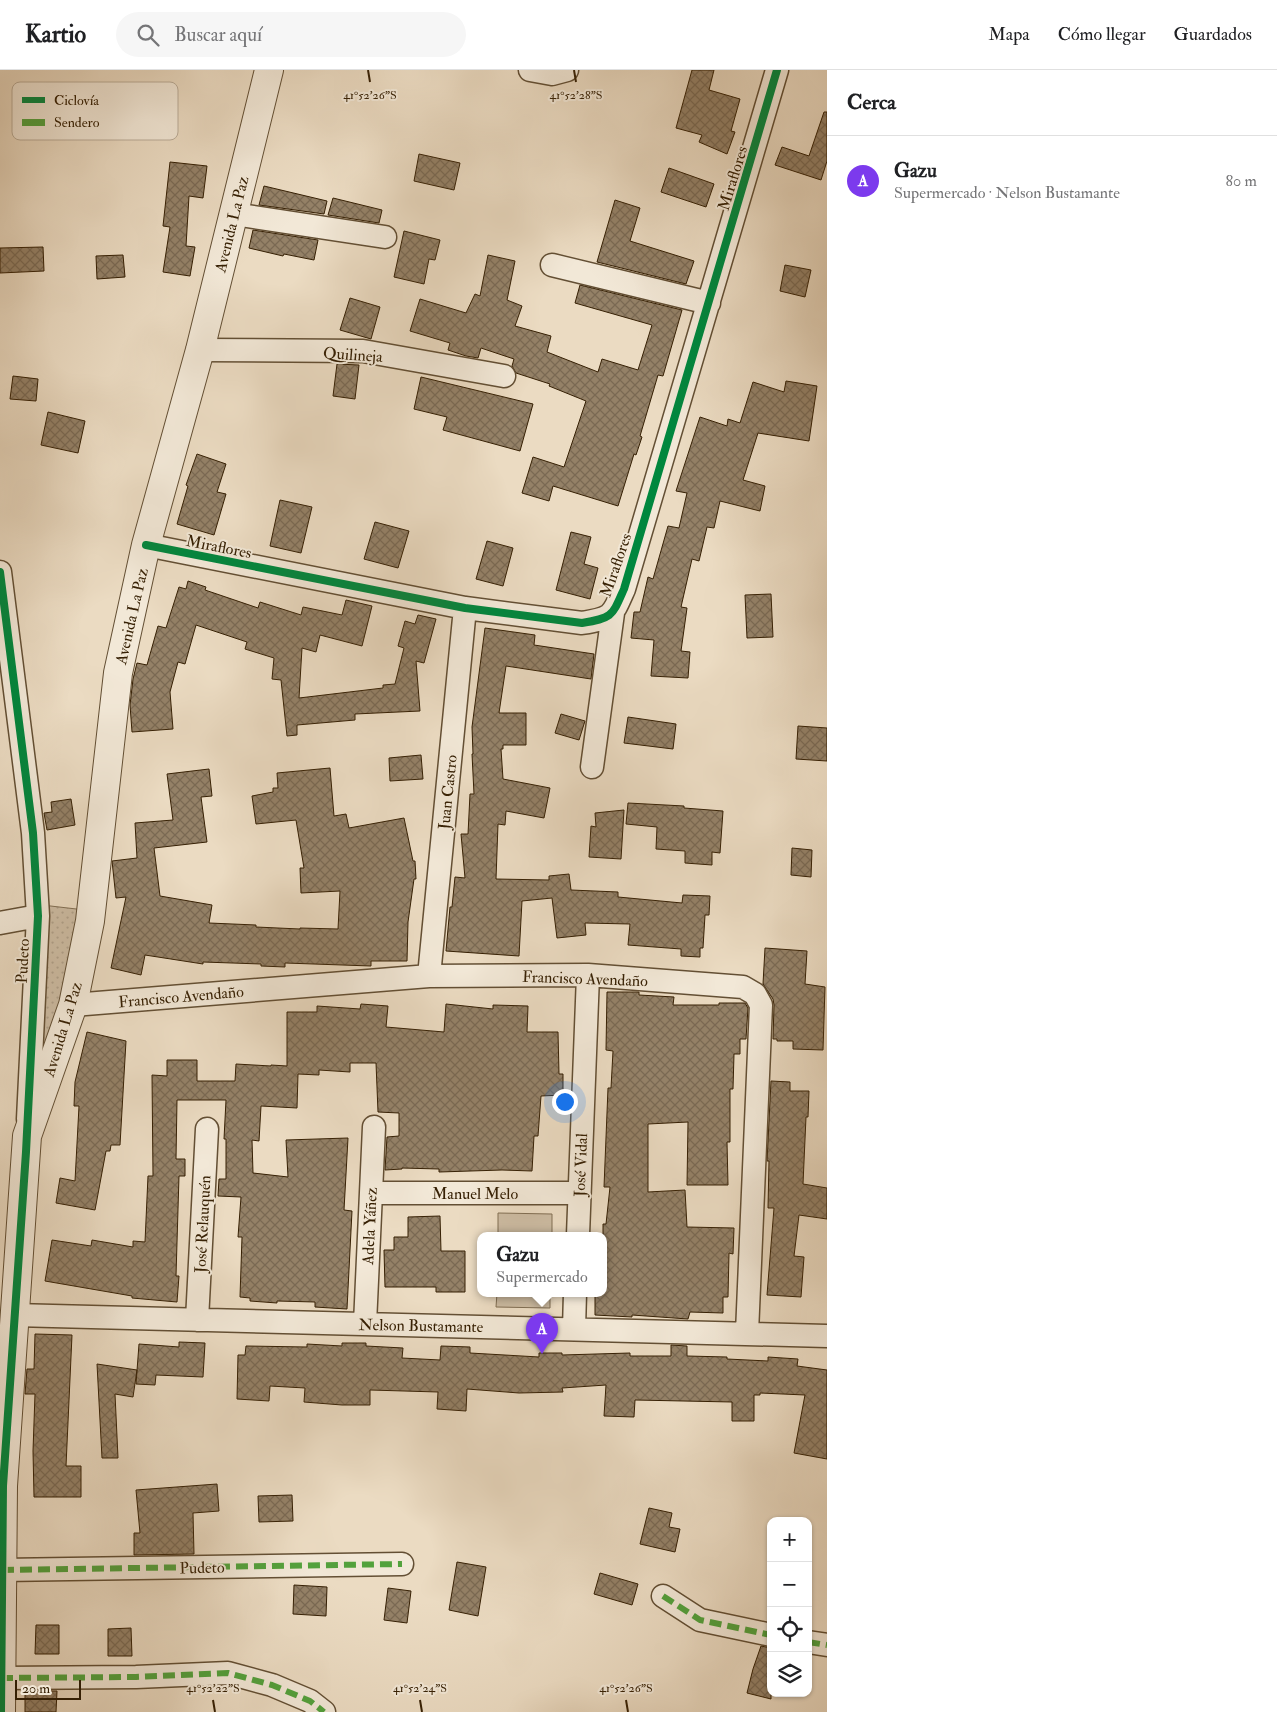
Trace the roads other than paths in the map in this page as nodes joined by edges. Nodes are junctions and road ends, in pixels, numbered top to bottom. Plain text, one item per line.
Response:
1 (269, 70) edge
2 (530, 70) edge
3 (567, 70) edge
4 (777, 70) edge
5 (234, 214) junction
6 (384, 237) dead end
7 (552, 265) dead end
8 (709, 303) junction
9 (200, 350) junction
10 (504, 376) dead end
11 (146, 545) junction
12 (0, 572) edge
13 (465, 608) junction
14 (613, 613) junction
15 (592, 767) dead end
16 (38, 916) junction
17 (0, 924) edge
18 (588, 975) junction
19 (430, 976) junction
20 (73, 1005) junction
21 (374, 1127) dead end
22 (207, 1129) dead end
23 (27, 1136) junction
24 (371, 1193) junction
25 (579, 1193) junction
26 (578, 1232) edge
27 (576, 1297) edge
28 (14, 1315) junction
29 (197, 1320) junction
30 (364, 1324) junction
31 (574, 1329) junction
32 (747, 1333) junction
33 (827, 1336) edge
34 (402, 1564) dead end
35 (2, 1570) junction
36 (662, 1596) dead end
37 (767, 1634) edge
38 (812, 1643) edge
39 (827, 1645) edge
40 (1, 1678) junction
41 (1, 1712) edge
42 (324, 1712) edge

1 - 5 street, Avenida La Paz
2 - 3 street
4 - 8 street, Miraflores
5 - 6 street
5 - 9 street, Avenida La Paz
7 - 8 street
8 - 14 street, Miraflores
9 - 10 street, Quilineja
9 - 11 street, Avenida La Paz
11 - 13 street, Miraflores
11 - 20 street, Avenida La Paz
12 - 16 street, Pudeto
13 - 14 street, Miraflores
13 - 19 street, Juan Castro
14 - 15 street, Miraflores
16 - 17 street
16 - 23 street, Pudeto
18 - 19 street, Francisco Avendaño
18 - 25 street, José Vidal
18 - 32 street, Francisco Avendaño
19 - 20 street, Francisco Avendaño
20 - 23 street, Avenida La Paz
21 - 24 street, Adela Yáñez
22 - 29 street, José Relauquén
23 - 28 street, Pudeto
24 - 25 street, Manuel Melo
24 - 30 street, Adela Yáñez
25 - 26 street, José Vidal
27 - 31 street
28 - 29 street, Nelson Bustamante
28 - 35 street, Pudeto
29 - 30 street, Nelson Bustamante
30 - 31 street, Nelson Bustamante
31 - 32 street, Nelson Bustamante
32 - 33 street, Nelson Bustamante
34 - 35 street, Pudeto
35 - 40 street, Pudeto
36 - 37 street
38 - 39 street
40 - 41 street, Pudeto
40 - 42 street

